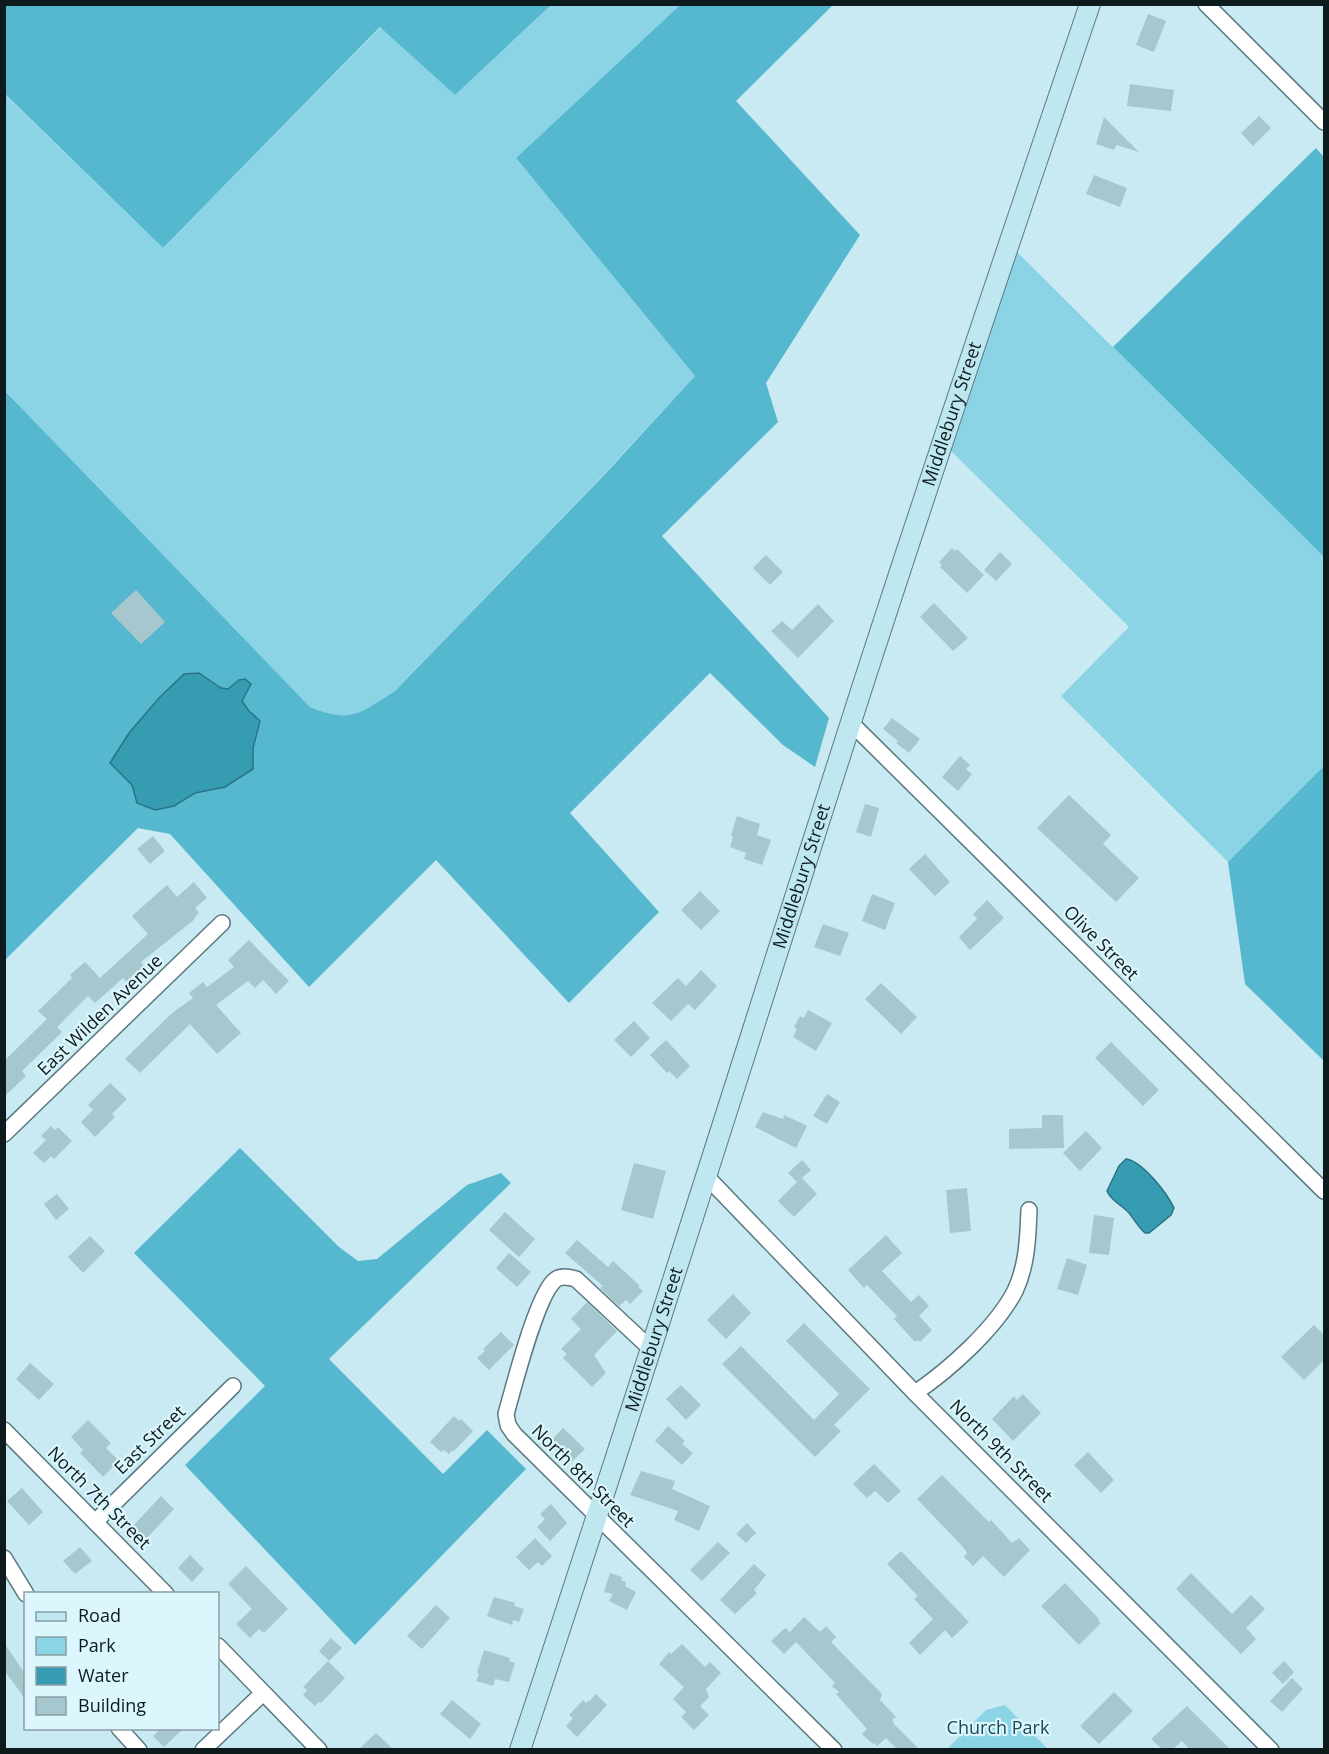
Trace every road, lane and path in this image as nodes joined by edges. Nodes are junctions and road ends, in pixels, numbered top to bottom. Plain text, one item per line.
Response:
1 (1090, 4) edge
2 (1206, 4) edge
3 (1324, 122) edge
4 (851, 723) junction
5 (222, 923) dead end
6 (4, 1134) edge
7 (707, 1177) junction
8 (1324, 1191) edge
9 (1029, 1210) dead end
10 (652, 1350) junction
11 (233, 1386) dead end
12 (915, 1393) junction
13 (4, 1430) edge
14 (598, 1516) junction
15 (95, 1521) junction
16 (4, 1558) edge
17 (25, 1592) edge
18 (165, 1592) edge
19 (219, 1647) edge
20 (263, 1693) junction
21 (121, 1730) edge
22 (139, 1749) edge
23 (203, 1749) edge
24 (320, 1749) edge
25 (520, 1749) edge
26 (834, 1749) edge
27 (1271, 1749) edge

1 - 4 main road, Middlebury Street
2 - 3 street
4 - 7 main road, Middlebury Street
4 - 8 street, Olive Street
5 - 6 street, East Wilden Avenue
7 - 10 main road, Middlebury Street
7 - 12 street, North 9th Street
9 - 12 street
10 - 14 main road, Middlebury Street
10 - 14 street, North 8th Street
11 - 15 street, East Street
12 - 27 street, North 9th Street
13 - 15 street, North 7th Street
14 - 25 main road, Middlebury Street
14 - 26 street, North 8th Street
15 - 18 street, North 7th Street
16 - 17 street
19 - 20 street
20 - 23 street
20 - 24 street
21 - 22 street

